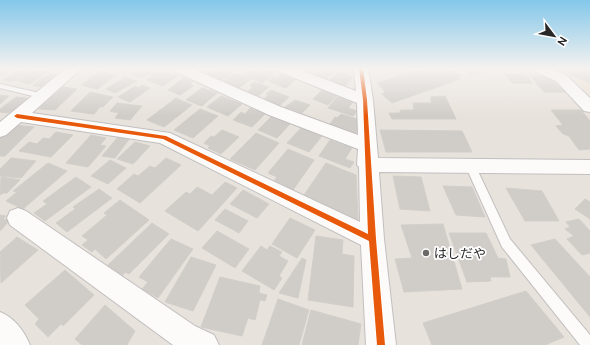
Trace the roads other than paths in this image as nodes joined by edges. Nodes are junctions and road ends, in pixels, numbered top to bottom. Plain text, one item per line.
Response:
1 (56, 84) edge
2 (215, 84) edge
3 (324, 84) edge
4 (363, 84) edge
5 (566, 84) edge
6 (0, 86) edge
7 (42, 96) junction
8 (365, 100) junction
9 (590, 107) edge
10 (17, 116) junction
11 (0, 131) edge
12 (366, 155) junction
13 (471, 167) junction
14 (590, 167) edge
15 (18, 218) dead end
16 (372, 239) junction
17 (0, 326) edge
18 (15, 345) edge
19 (204, 345) edge
20 (381, 345) edge
21 (589, 345) edge

1 - 7 street
2 - 12 street
3 - 8 street
4 - 8 street
5 - 9 street
6 - 7 lane
7 - 10 street
8 - 12 street
10 - 11 street
10 - 16 street
12 - 13 street
12 - 16 street
13 - 14 street
13 - 21 lane
15 - 19 street
16 - 20 street
17 - 18 street

